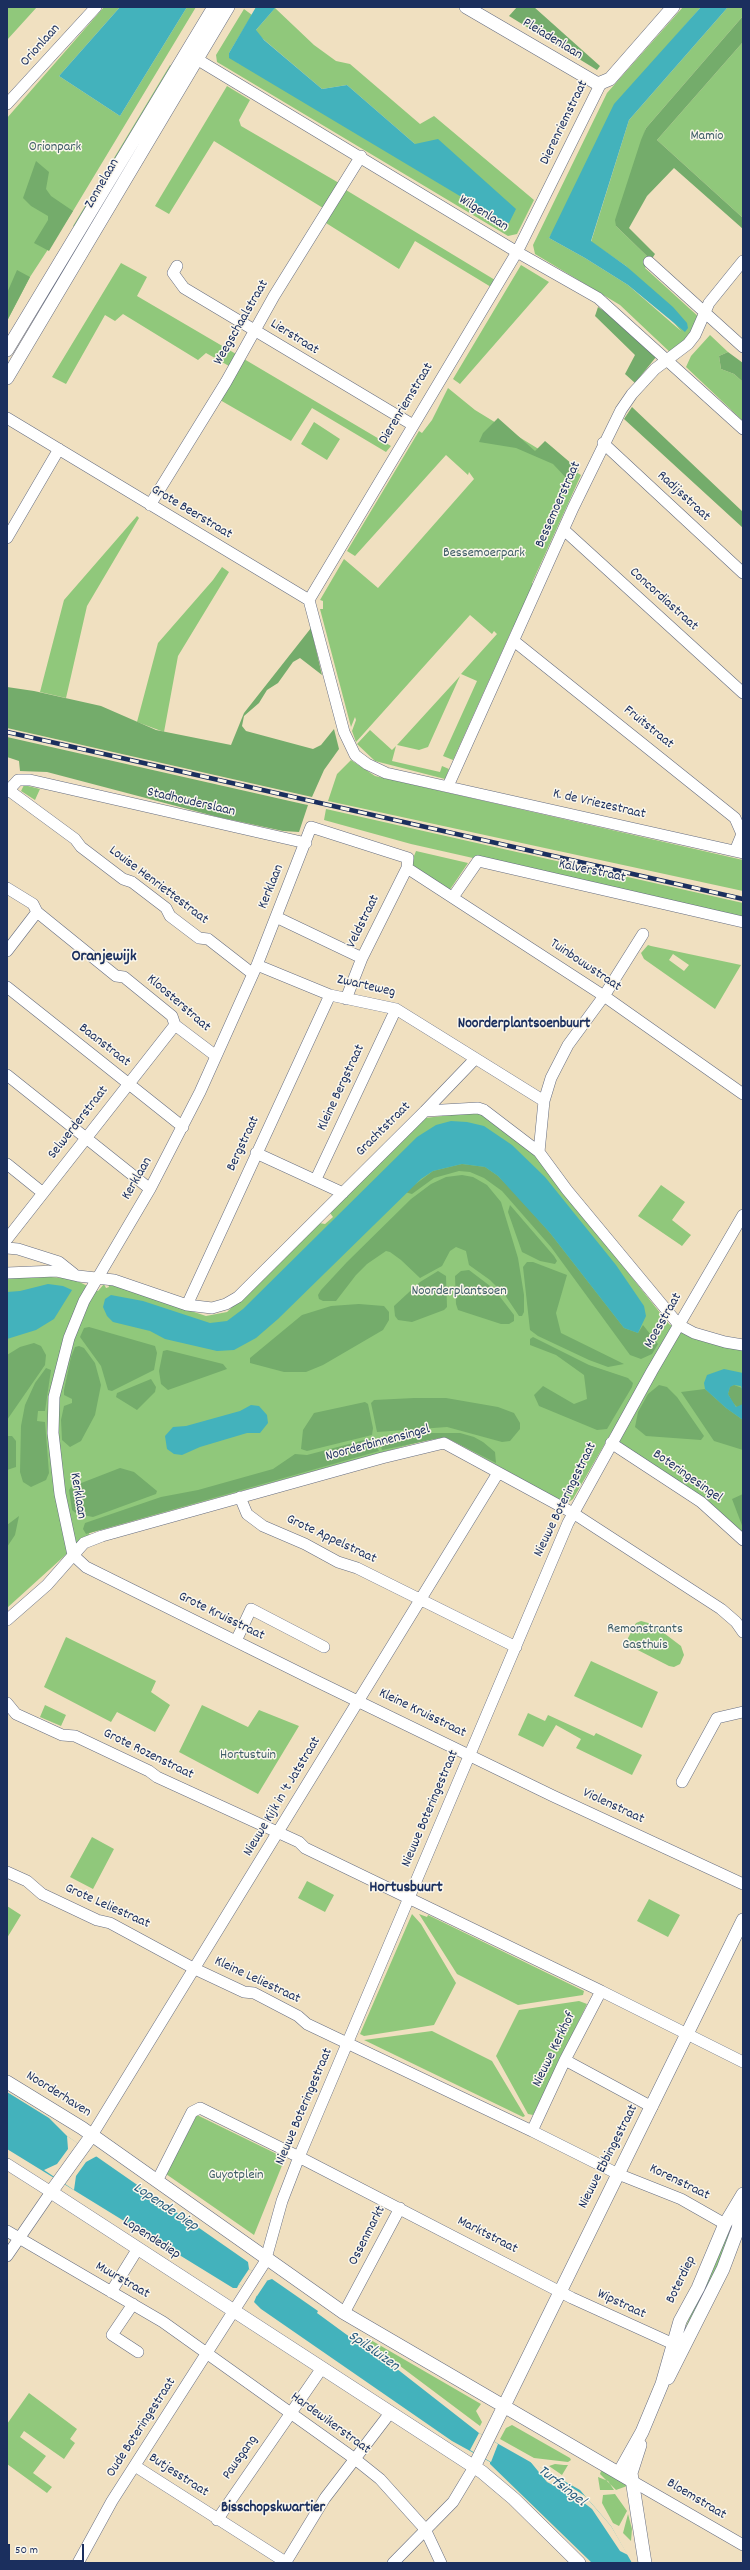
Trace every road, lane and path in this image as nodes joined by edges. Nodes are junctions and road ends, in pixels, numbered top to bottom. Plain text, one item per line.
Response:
1 (96, 7) edge
2 (214, 7) edge
3 (228, 7) edge
4 (466, 7) edge
5 (673, 7) edge
6 (192, 56) junction
7 (601, 83) junction
8 (7, 104) edge
9 (361, 156) junction
10 (517, 252) junction
11 (743, 261) edge
12 (649, 262) dead end
13 (177, 266) dead end
14 (704, 313) junction
15 (254, 330) junction
16 (743, 348) edge
17 (7, 350) edge
18 (668, 359) junction
19 (7, 378) edge
20 (7, 418) edge
21 (413, 425) junction
22 (743, 429) edge
23 (603, 443) junction
24 (59, 449) junction
25 (150, 505) junction
26 (564, 530) junction
27 (7, 538) edge
28 (743, 573) edge
29 (309, 600) junction
30 (514, 641) junction
31 (743, 693) edge
32 (448, 786) junction
33 (8, 790) edge
34 (311, 827) joint
35 (306, 843) junction
36 (739, 852) edge
37 (408, 863) junction
38 (7, 888) edge
39 (452, 897) junction
40 (37, 912) junction
41 (276, 917) junction
42 (743, 922) edge
43 (643, 934) dead end
44 (7, 951) edge
45 (362, 958) junction
46 (255, 970) junction
47 (7, 987) edge
48 (330, 995) junction
49 (604, 996) junction
50 (346, 999) junction
51 (396, 1009) junction
52 (176, 1025) junction
53 (216, 1056) junction
54 (476, 1059) junction
55 (7, 1074) edge
56 (129, 1084) junction
57 (743, 1094) edge
58 (544, 1101) junction
59 (426, 1111) junction
60 (183, 1128) junction
61 (86, 1138) junction
62 (539, 1152) junction
63 (256, 1153) junction
64 (7, 1164) edge
65 (316, 1179) junction
66 (150, 1190) junction
67 (43, 1193) junction
68 (343, 1193) junction
69 (743, 1215) edge
70 (7, 1239) edge
71 (7, 1248) edge
72 (7, 1272) edge
73 (78, 1276) junction
74 (97, 1278) junction
75 (187, 1305) junction
76 (679, 1324) junction
77 (743, 1345) edge
78 (611, 1443) junction
79 (498, 1472) junction
80 (240, 1496) junction
81 (573, 1513) junction
82 (743, 1540) edge
83 (73, 1555) junction
84 (419, 1601) junction
85 (7, 1620) edge
86 (743, 1632) edge
87 (236, 1641) junction
88 (324, 1647) dead end
89 (516, 1647) junction
90 (359, 1700) junction
91 (7, 1703) edge
92 (743, 1712) edge
93 (471, 1754) junction
94 (682, 1782) dead end
95 (278, 1833) junction
96 (7, 1872) edge
97 (743, 1884) edge
98 (409, 1898) junction
99 (743, 1920) edge
100 (195, 1969) junction
101 (601, 1991) junction
102 (686, 2034) junction
103 (348, 2044) junction
104 (565, 2060) junction
105 (743, 2062) edge
106 (7, 2082) edge
107 (652, 2107) junction
108 (532, 2131) junction
109 (92, 2135) junction
110 (299, 2156) junction
111 (7, 2164) edge
112 (618, 2174) junction
113 (157, 2181) junction
114 (51, 2192) junction
115 (743, 2194) edge
116 (743, 2206) edge
117 (400, 2208) junction
118 (725, 2224) junction
119 (7, 2231) edge
120 (19, 2238) junction
121 (137, 2250) junction
122 (7, 2256) edge
123 (266, 2258) junction
124 (248, 2290) joint
125 (560, 2290) junction
126 (111, 2292) junction
127 (133, 2304) junction
128 (235, 2311) junction
129 (344, 2313) junction
130 (677, 2346) junction
131 (138, 2352) dead end
132 (208, 2354) junction
133 (322, 2368) junction
134 (503, 2407) junction
135 (390, 2413) junction
136 (291, 2414) junction
137 (642, 2432) junction
138 (354, 2459) junction
139 (477, 2461) junction
140 (135, 2466) junction
141 (618, 2473) junction
142 (632, 2481) junction
143 (217, 2520) junction
144 (425, 2529) junction
145 (743, 2545) edge
146 (78, 2563) edge
147 (286, 2563) edge
148 (393, 2563) edge
149 (441, 2563) edge
150 (579, 2563) edge
151 (645, 2563) edge

1 - 8 street, Orionlaan
2 - 6 street, Zonnelaan
3 - 6 street, Zonnelaan
4 - 7 street, Pleiadenlaan
5 - 7 street, Dierenriemstraat
6 - 9 street, Wilgenlaan
6 - 17 street, Zonnelaan
6 - 19 street, Zonnelaan
7 - 10 street, Dierenriemstraat
9 - 10 street, Wilgenlaan
9 - 15 street, Weegschaalstraat
10 - 18 street, Wilgenlaan
10 - 21 street, Dierenriemstraat
11 - 14 street, Bessemoerstraat
12 - 14 street
13 - 15 street, Lierstraat
14 - 16 street
14 - 18 street, Bessemoerstraat
15 - 21 street, Lierstraat
15 - 25 street, Weegschaalstraat
18 - 22 street, Wilgenlaan
18 - 23 street, Bessemoerstraat
20 - 24 street, Grote Beerstraat
21 - 29 street, Dierenriemstraat
23 - 26 street, Bessemoerstraat
23 - 28 street, Radijsstraat
24 - 25 street, Grote Beerstraat
24 - 27 street
25 - 29 street, Grote Beerstraat
26 - 30 street, Bessemoerstraat
26 - 31 street, Concordiastraat
29 - 32 street
30 - 32 street, Bessemoerstraat
30 - 36 street, Fruitstraat
32 - 36 street, K. de Vriezestraat
33 - 35 street, Stadhouderslaan
33 - 46 street, Louise Henriettestraat
34 - 35 street, Kerklaan
34 - 37 street, Tuinbouwstraat
35 - 41 street, Kerklaan
37 - 39 street, Tuinbouwstraat
37 - 45 street, Veldstraat
38 - 40 street, Kloosterstraat
39 - 42 street, Kalverstraat
39 - 49 street, Tuinbouwstraat
40 - 44 street
40 - 52 street, Kloosterstraat
41 - 45 street
41 - 46 street, Kerklaan
43 - 49 street
45 - 50 street, Veldstraat
46 - 48 street, Zwarteweg
46 - 53 street, Kerklaan
47 - 56 street, Baanstraat
48 - 50 street, Zwarteweg
48 - 63 street, Bergstraat
49 - 57 street, Tuinbouwstraat
49 - 58 street
50 - 51 street, Zwarteweg
51 - 54 street, Zwarteweg
51 - 65 street, Kleine Bergstraat
52 - 53 street, Kloosterstraat
52 - 56 street, Selwerderstraat
53 - 60 street, Kerklaan
54 - 58 street, Zwarteweg
54 - 59 street
55 - 61 street
56 - 60 street, Baanstraat
56 - 61 street, Selwerderstraat
58 - 62 street
59 - 62 street, Grachtstraat
59 - 68 street, Grachtstraat
60 - 66 street, Kerklaan
61 - 66 street
61 - 67 street, Selwerderstraat
62 - 76 street, Grachtstraat
63 - 65 street
63 - 75 street, Bergstraat
64 - 67 street
65 - 68 street
66 - 74 street, Kerklaan
67 - 70 street, Selwerderstraat
68 - 75 street, Grachtstraat
69 - 76 street, Moesstraat
71 - 73 street
72 - 73 street, Grachtstraat
73 - 74 street, Grachtstraat
74 - 75 street, Grachtstraat
74 - 83 street, Kerklaan
76 - 77 street
76 - 78 street, Moesstraat
78 - 81 street, Nieuwe Boteringestraat
78 - 82 street, Boteringesingel
79 - 80 street, Noorderbinnensingel
79 - 81 street, Noorderbinnensingel
79 - 84 street, Nieuwe Kijk in 't Jatstraat
80 - 83 street, Noorderbinnensingel
80 - 84 street, Grote Appelstraat
81 - 86 street, Noorderbinnensingel
81 - 89 street, Nieuwe Boteringestraat
83 - 85 street, Noorderbinnensingel
83 - 87 street, Grote Kruisstraat
84 - 89 street, Grote Appelstraat
84 - 90 street, Nieuwe Kijk in 't Jatstraat
87 - 88 street
87 - 90 street, Grote Kruisstraat
89 - 93 street, Nieuwe Boteringestraat
90 - 93 street, Kleine Kruisstraat
90 - 95 street, Nieuwe Kijk in 't Jatstraat
91 - 95 street, Grote Rozenstraat
92 - 94 street
93 - 97 street, Violenstraat
93 - 98 street, Nieuwe Boteringestraat
95 - 98 street, Grote Rozenstraat
95 - 100 street, Nieuwe Kijk in 't Jatstraat
96 - 100 street, Grote Leliestraat
98 - 101 street
98 - 103 street, Nieuwe Boteringestraat
99 - 102 street, Nieuwe Ebbingestraat
100 - 103 street, Kleine Leliestraat
100 - 109 street, Nieuwe Kijk in 't Jatstraat
101 - 102 street
101 - 104 street, Nieuwe Kerkhof
102 - 105 street
102 - 107 street, Nieuwe Ebbingestraat
103 - 108 street
103 - 110 street, Nieuwe Boteringestraat
104 - 107 street
104 - 108 street, Nieuwe Kerkhof
106 - 109 street, Noorderhaven
107 - 112 street, Nieuwe Ebbingestraat
108 - 112 street, Korenstraat
109 - 113 street
109 - 114 street
110 - 113 street
110 - 117 street, Ossenmarkt
110 - 123 street, Nieuwe Boteringestraat
111 - 114 street
112 - 118 street, Korenstraat
112 - 125 street, Nieuwe Ebbingestraat
113 - 123 street
114 - 120 street
114 - 121 street, Lopendediep
115 - 118 street, Boterdiep
116 - 130 street, Boterdiep
117 - 125 street, Marktstraat
117 - 129 street, Ossenmarkt
118 - 130 street, Boterdiep
119 - 120 street, Muurstraat
120 - 122 street
120 - 126 street, Muurstraat
121 - 126 street
121 - 128 street, Lopendediep
123 - 124 street, Nieuwe Boteringestraat
123 - 129 street
124 - 128 street, Oude Boteringestraat
125 - 130 street, Wipstraat
125 - 134 street, Nieuwe Ebbingestraat
126 - 127 street, Muurstraat
127 - 131 street
127 - 132 street, Muurstraat
128 - 132 street, Oude Boteringestraat
128 - 133 street
129 - 134 street
130 - 137 street, Boterdiep
132 - 136 street, Hardewikerstraat
132 - 140 street, Oude Boteringestraat
133 - 135 street
133 - 136 street, Pausgang
134 - 139 street, Nieuwe Ebbingestraat
134 - 141 street
135 - 138 street
135 - 139 street
136 - 138 street, Hardewikerstraat
136 - 143 street, Pausgang
137 - 141 street, Boterdiep
137 - 142 street, Boterdiep
138 - 144 street, Hardewikerstraat
138 - 147 street
139 - 144 street
139 - 150 street
140 - 143 street, Butjesstraat
140 - 146 street, Oude Boteringestraat
141 - 142 street
142 - 145 street, Bloemstraat
142 - 151 street
143 - 147 street, Butjesstraat
144 - 148 street
144 - 149 street, Hardewikerstraat

